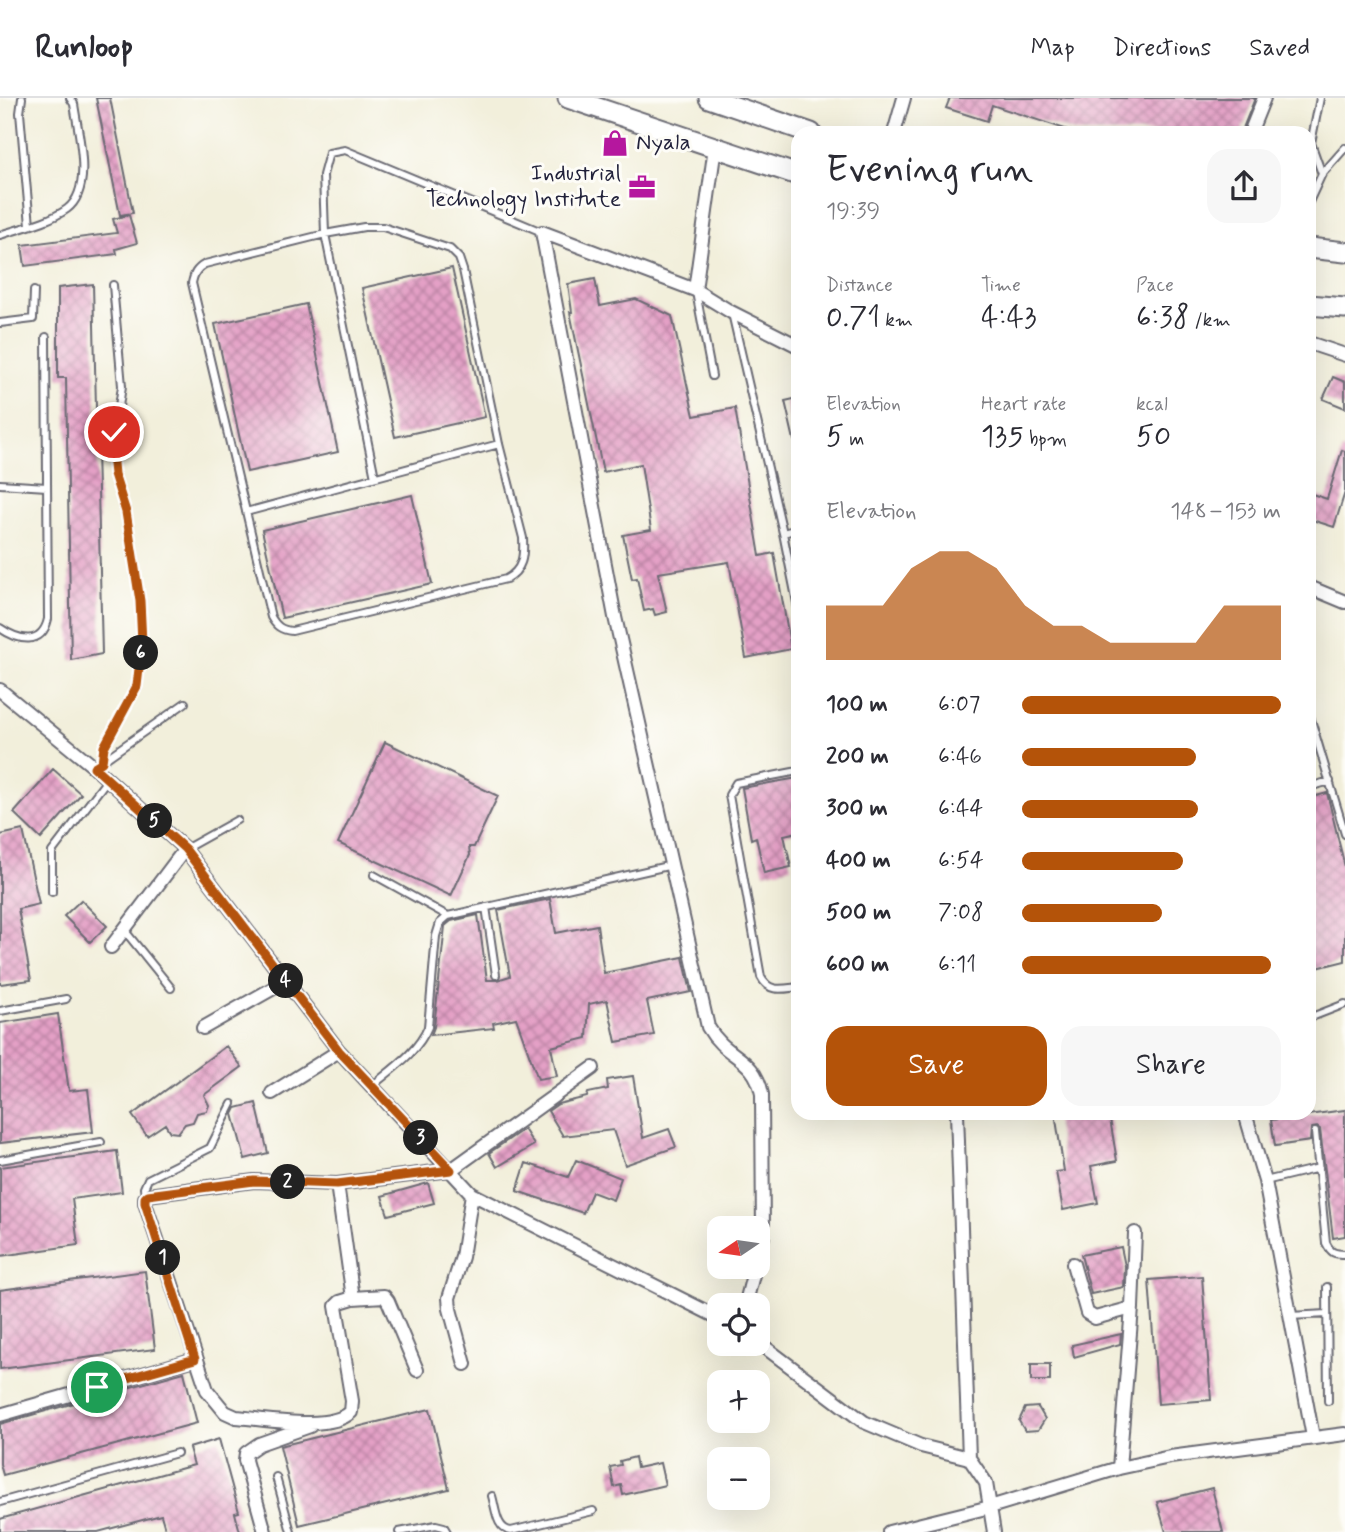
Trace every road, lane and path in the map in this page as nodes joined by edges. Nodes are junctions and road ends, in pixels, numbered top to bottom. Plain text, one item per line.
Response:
1 (22, 98) edge
2 (70, 98) edge
3 (568, 98) edge
4 (709, 98) edge
5 (904, 98) edge
6 (1264, 98) edge
7 (1320, 98) edge
8 (791, 126) edge
9 (896, 126) edge
10 (1253, 126) edge
11 (1314, 126) edge
12 (715, 147) junction
13 (1345, 148) edge
14 (1316, 157) edge
15 (791, 173) edge
16 (1322, 174) junction
17 (1316, 187) edge
18 (30, 225) junction
19 (542, 232) junction
20 (0, 234) edge
21 (326, 234) junction
22 (1316, 249) edge
23 (1345, 252) edge
24 (113, 285) dead end
25 (695, 290) junction
26 (34, 291) dead end
27 (1316, 295) edge
28 (1316, 306) edge
29 (1342, 308) edge
30 (732, 312) junction
31 (0, 323) edge
32 (47, 337) dead end
33 (791, 342) edge
34 (1316, 345) edge
35 (1345, 355) edge
36 (712, 376) dead end
37 (499, 444) junction
38 (374, 477) junction
39 (0, 484) edge
40 (47, 487) junction
41 (246, 512) junction
42 (791, 531) edge
43 (783, 533) junction
44 (791, 573) edge
45 (1316, 590) edge
46 (1345, 602) edge
47 (0, 628) edge
48 (0, 691) edge
49 (185, 703) dead end
50 (1316, 735) edge
51 (98, 764) junction
52 (791, 772) edge
53 (107, 780) junction
54 (1331, 781) junction
55 (1316, 785) edge
56 (237, 820) dead end
57 (1345, 834) edge
58 (185, 849) junction
59 (672, 865) junction
60 (374, 875) dead end
61 (52, 892) dead end
62 (486, 907) junction
63 (448, 916) junction
64 (125, 931) junction
65 (111, 947) dead end
66 (496, 975) dead end
67 (286, 981) junction
68 (171, 988) dead end
69 (791, 988) edge
70 (65, 999) dead end
71 (1345, 1004) edge
72 (0, 1011) edge
73 (1316, 1015) edge
74 (203, 1028) dead end
75 (339, 1051) junction
76 (593, 1068) dead end
77 (372, 1086) junction
78 (272, 1093) dead end
79 (232, 1104) dead end
80 (957, 1120) edge
81 (1247, 1120) edge
82 (1315, 1132) dead end
83 (101, 1142) dead end
84 (0, 1160) edge
85 (1319, 1168) junction
86 (451, 1170) junction
87 (1265, 1181) junction
88 (337, 1184) junction
89 (472, 1194) junction
90 (145, 1198) junction
91 (763, 1216) edge
92 (1135, 1233) dead end
93 (1345, 1254) edge
94 (1073, 1264) dead end
95 (1326, 1287) dead end
96 (353, 1298) junction
97 (1132, 1308) junction
98 (707, 1312) edge
99 (1327, 1314) junction
100 (1289, 1316) junction
101 (770, 1351) edge
102 (195, 1359) junction
103 (465, 1364) dead end
104 (417, 1370) dead end
105 (1328, 1401) dead end
106 (0, 1415) edge
107 (317, 1423) junction
108 (1345, 1434) edge
109 (1314, 1437) junction
110 (177, 1454) dead end
111 (969, 1458) junction
112 (1119, 1468) junction
113 (276, 1477) dead end
114 (492, 1496) dead end
115 (0, 1502) edge
116 (990, 1507) junction
117 (593, 1511) dead end
118 (535, 1529) edge
119 (265, 1532) edge
120 (291, 1532) edge
121 (399, 1532) edge
122 (447, 1532) edge
123 (889, 1532) edge
124 (994, 1532) edge

1 - 18 lane
2 - 18 lane
3 - 12 main road
4 - 8 main road
5 - 9 street
6 - 10 street
7 - 11 lane
12 - 15 main road
12 - 25 street
13 - 16 lane
14 - 16 lane
16 - 17 lane
18 - 20 lane
19 - 21 lane
19 - 25 street
19 - 59 street
21 - 37 lane
21 - 38 lane
21 - 41 lane
22 - 23 main road
24 - 51 lane
25 - 30 street
25 - 36 lane
26 - 31 lane
27 - 29 main road
28 - 29 main road
30 - 33 street
30 - 43 lane
32 - 40 lane
34 - 35 street
37 - 38 lane
37 - 41 lane
38 - 41 lane
39 - 40 lane
40 - 47 lane
42 - 43 lane
43 - 44 lane
45 - 46 street
48 - 51 street
49 - 51 lane
50 - 54 lane
51 - 53 street
52 - 69 lane
53 - 58 street
53 - 61 lane
54 - 55 lane
54 - 57 lane
56 - 58 lane
58 - 64 street
58 - 67 street
59 - 62 lane
59 - 91 street
60 - 63 lane
62 - 63 lane
62 - 66 lane
63 - 77 lane
64 - 65 street
64 - 68 lane
67 - 74 street
67 - 75 street
70 - 72 lane
71 - 73 lane
75 - 77 street
75 - 78 street
76 - 86 street
77 - 86 street
79 - 90 lane
80 - 111 street
81 - 87 street
82 - 85 lane
83 - 84 lane
85 - 87 lane
85 - 93 lane
86 - 88 street
86 - 89 street
87 - 100 street
88 - 90 street
88 - 96 street
89 - 98 street
89 - 103 street
90 - 102 street
92 - 97 street
94 - 97 street
95 - 99 lane
96 - 104 street
96 - 107 street
97 - 112 street
99 - 100 lane
99 - 105 lane
100 - 109 street
101 - 111 street
102 - 106 street
102 - 107 street
107 - 119 street
108 - 109 street
109 - 112 street
110 - 115 lane
111 - 116 street
112 - 116 street
113 - 120 lane
114 - 118 lane
116 - 123 street
116 - 124 street
117 - 118 lane
121 - 122 lane

